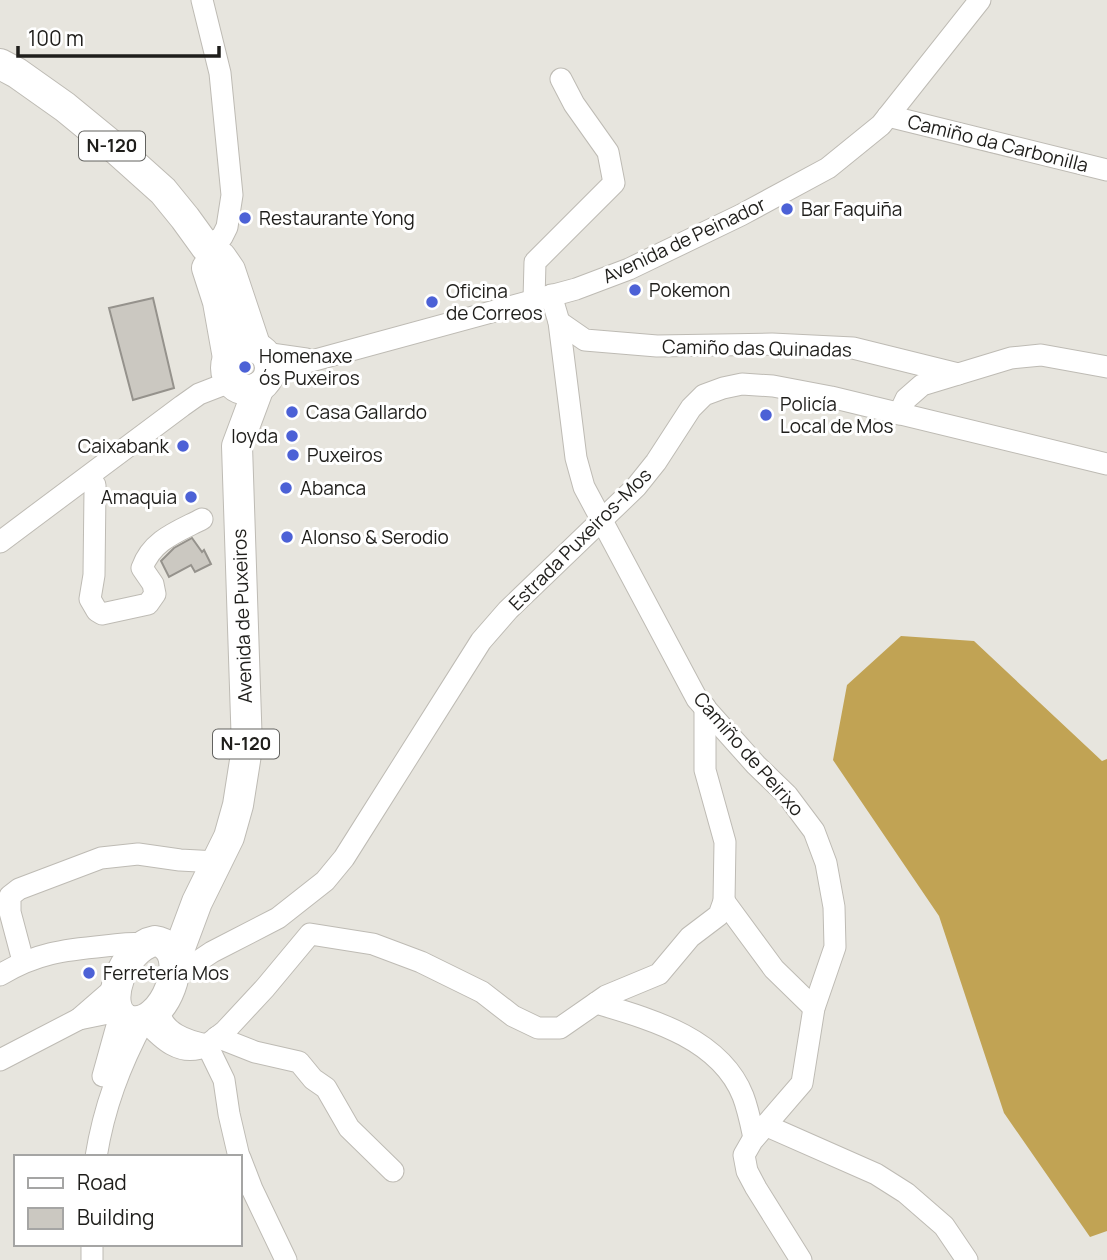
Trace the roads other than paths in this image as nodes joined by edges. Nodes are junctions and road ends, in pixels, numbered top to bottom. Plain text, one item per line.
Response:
1 (202, 0) edge
2 (980, 0) edge
3 (0, 64) edge
4 (561, 79) dead end
5 (888, 116) junction
6 (1107, 170) edge
7 (205, 247) junction
8 (542, 298) junction
9 (559, 322) junction
10 (1107, 367) edge
11 (248, 370) junction
12 (958, 374) junction
13 (899, 414) junction
14 (1107, 464) edge
15 (88, 477) junction
16 (202, 519) dead end
17 (603, 519) junction
18 (0, 542) edge
19 (705, 707) junction
20 (217, 862) junction
21 (724, 901) junction
22 (177, 951) junction
23 (23, 961) junction
24 (0, 975) edge
25 (126, 994) junction
26 (596, 1003) junction
27 (814, 1008) junction
28 (212, 1041) junction
29 (180, 1049) junction
30 (126, 1055) junction
31 (0, 1060) edge
32 (760, 1131) junction
33 (84, 1155) edge
34 (96, 1155) edge
35 (239, 1155) edge
36 (242, 1162) edge
37 (393, 1171) dead end
38 (286, 1260) edge
39 (800, 1260) edge
40 (967, 1260) edge

1 - 7 street
2 - 5 street, Avenida de Peinador
3 - 7 highway, Avenida de Puxeiros / N-120
4 - 8 street, Camiño de Peirixo
5 - 6 street, Camiño da Carbonilla
5 - 8 street, Avenida de Peinador
7 - 11 highway, Avenida de Puxeiros / N-120
8 - 9 street, Camiño de Peirixo
8 - 11 street, Avenida de Peinador
9 - 12 street, Camiño das Quinadas
9 - 17 street, Camiño de Peirixo
10 - 12 street
11 - 15 street, Avenida de Peinador
11 - 20 highway, Avenida de Puxeiros / N-120
12 - 13 street
13 - 14 street, Estrada Puxeiros-Mos
13 - 17 street, Estrada Puxeiros-Mos
15 - 16 street
15 - 18 street, Avenida de Peinador
17 - 19 street, Camiño de Peirixo
17 - 22 street, Estrada Puxeiros-Mos
19 - 21 street
19 - 27 street, Camiño de Peirixo
20 - 22 highway, Avenida de Puxeiros / N-120
20 - 23 street
21 - 26 street
21 - 27 street
22 - 25 highway
22 - 25 highway
23 - 24 street
23 - 25 street
25 - 28 street
25 - 29 street
25 - 30 street
25 - 31 street
25 - 33 street
26 - 28 street
26 - 32 street
27 - 32 street, Camiño de Peirixo
28 - 29 street
28 - 35 street
28 - 37 street
29 - 30 street
30 - 34 street
32 - 39 street, Camiño de Peirixo
32 - 40 street
36 - 38 street

